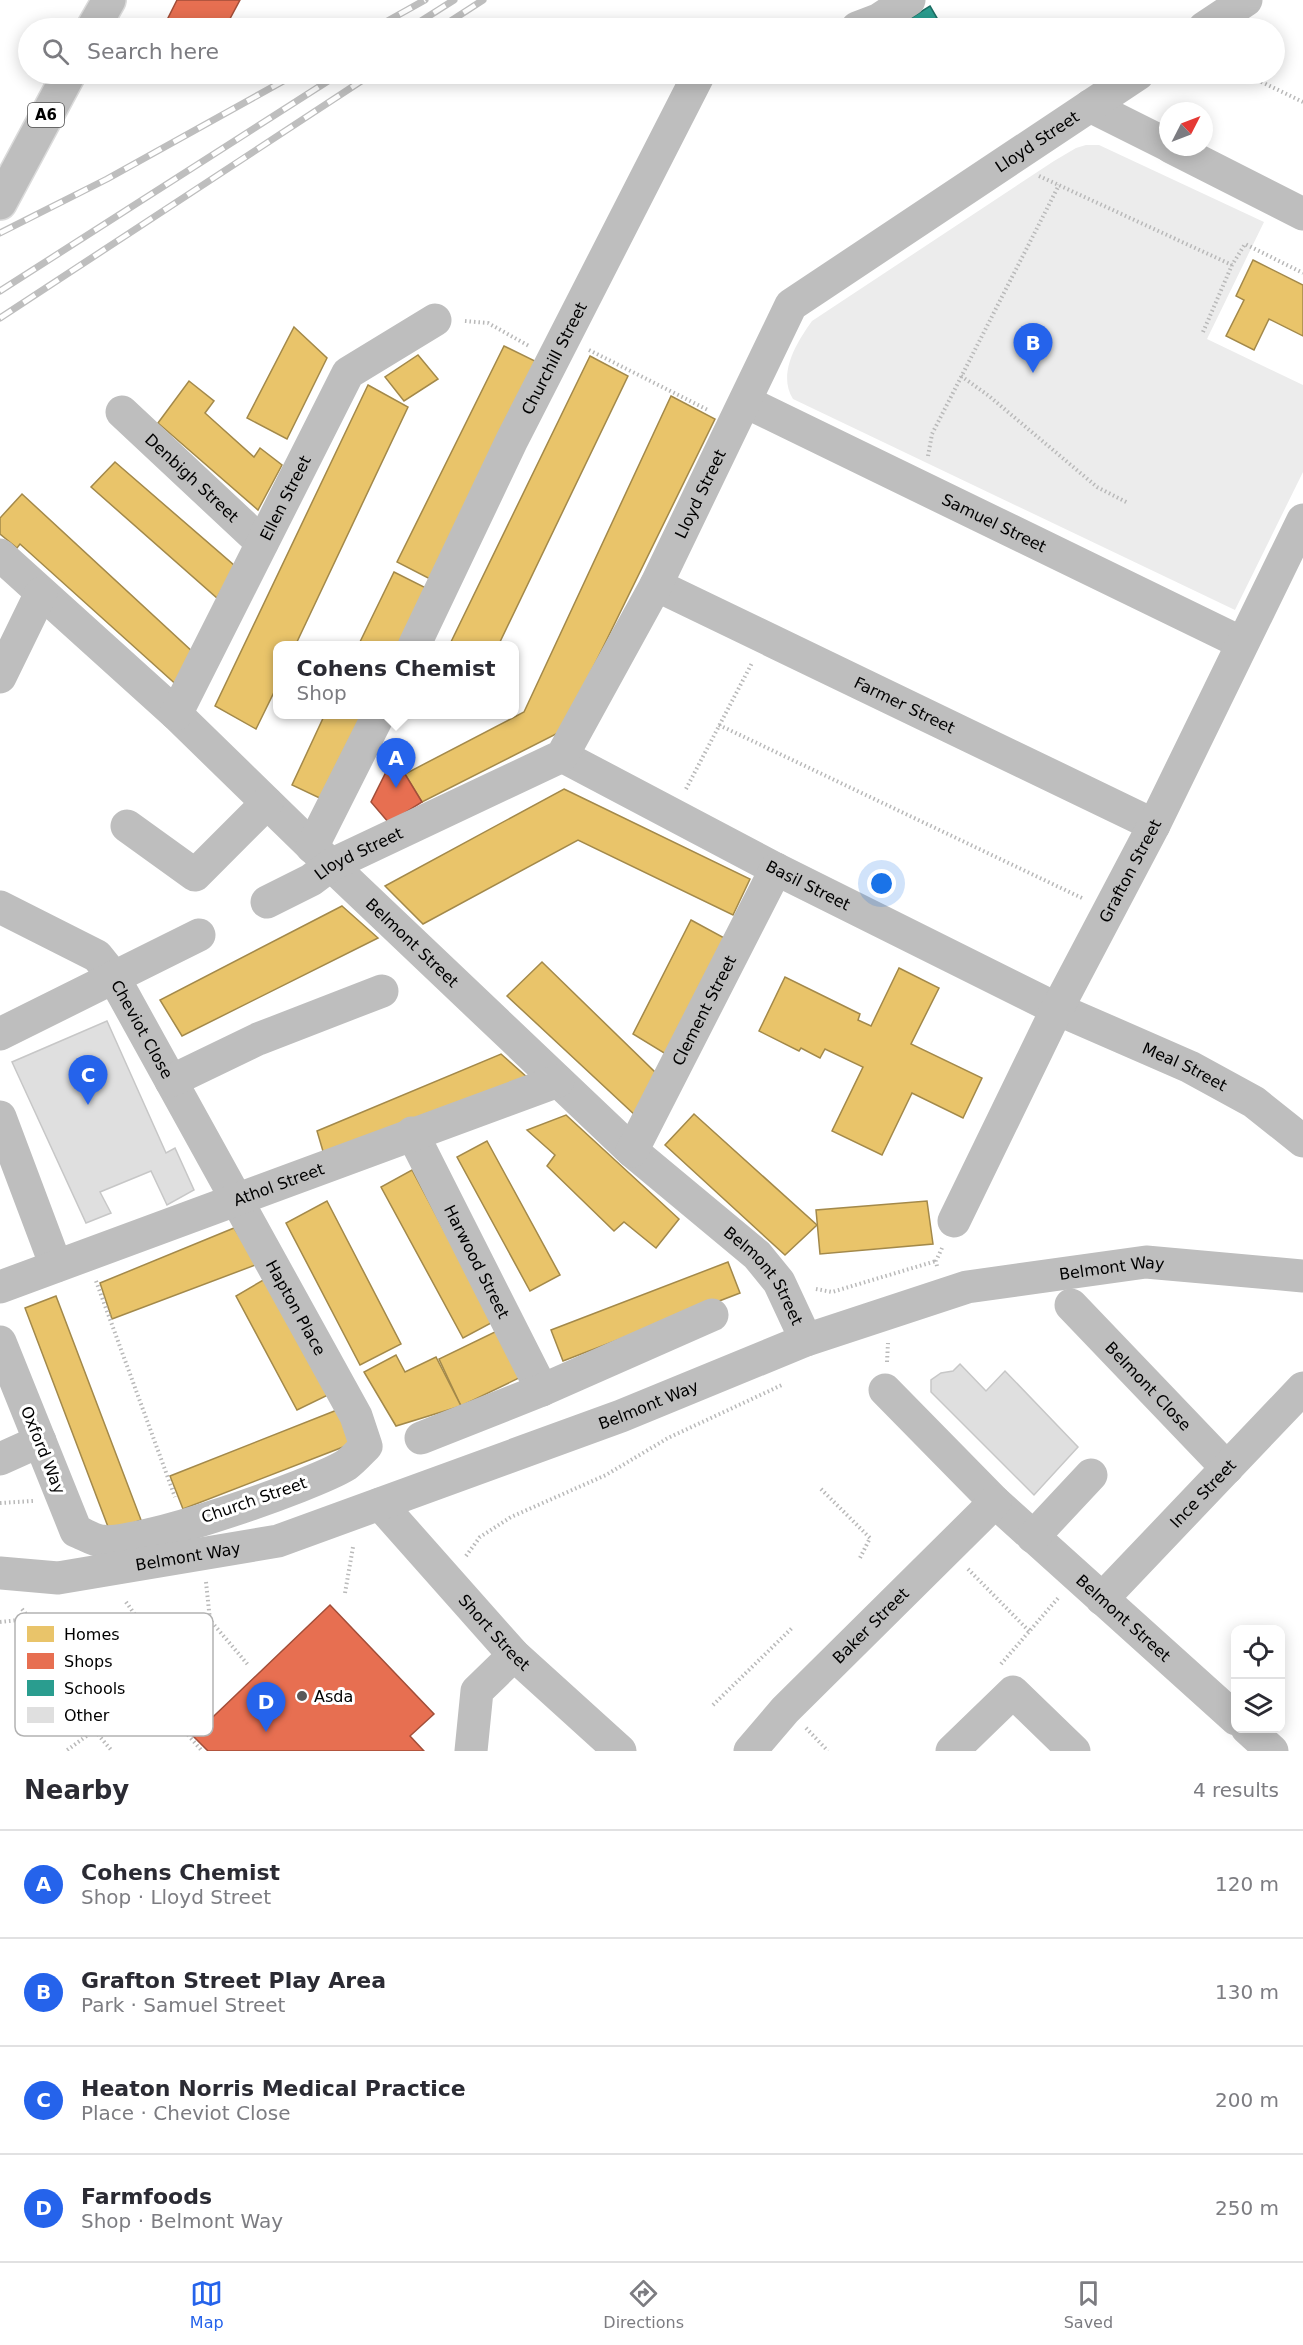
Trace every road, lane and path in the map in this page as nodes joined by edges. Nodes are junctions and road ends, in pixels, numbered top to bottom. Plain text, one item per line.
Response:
1 (909, 0) edge
2 (1246, 0) edge
3 (881, 18) edge
4 (1219, 18) edge
5 (63, 84) edge
6 (694, 84) edge
7 (1123, 84) edge
8 (1266, 84) edge
9 (1303, 102) edge
10 (1090, 106) junction
11 (1159, 140) edge
12 (1018, 154) junction
13 (1190, 156) edge
14 (1059, 185) junction
15 (0, 203) edge
16 (1303, 214) edge
17 (1232, 265) junction
18 (1303, 273) edge
19 (435, 320) joint
20 (1203, 332) dead end
21 (559, 349) junction
22 (961, 376) junction
23 (122, 412) dead end
24 (741, 413) junction
25 (915, 486) junction
26 (1128, 503) dead end
27 (1303, 520) edge
28 (261, 543) junction
29 (0, 555) edge
30 (656, 585) junction
31 (41, 593) junction
32 (765, 638) junction
33 (416, 641) edge
34 (1242, 643) junction
35 (0, 677) edge
36 (176, 714) junction
37 (377, 719) edge
38 (719, 725) junction
39 (562, 756) junction
40 (267, 803) junction
41 (672, 814) junction
42 (1154, 825) junction
43 (127, 826) dead end
44 (322, 856) junction
45 (776, 869) junction
46 (267, 902) dead end
47 (0, 907) edge
48 (1109, 911) junction
49 (199, 935) dead end
50 (113, 976) junction
51 (381, 991) dead end
52 (1057, 1009) junction
53 (0, 1034) edge
54 (171, 1081) junction
55 (558, 1082) junction
56 (0, 1117) edge
57 (412, 1133) junction
58 (1303, 1141) edge
59 (632, 1151) junction
60 (238, 1199) junction
61 (954, 1221) dead end
62 (87, 1255) junction
63 (936, 1261) dead end
64 (56, 1266) junction
65 (1303, 1276) edge
66 (779, 1282) junction
67 (0, 1287) edge
68 (1071, 1305) dead end
69 (711, 1315) dead end
70 (806, 1340) junction
71 (880, 1340) dead end
72 (0, 1342) edge
73 (793, 1380) dead end
74 (1303, 1388) edge
75 (542, 1389) junction
76 (885, 1390) joint
77 (356, 1416) joint
78 (421, 1438) dead end
79 (40, 1441) junction
80 (0, 1459) edge
81 (1227, 1468) junction
82 (1091, 1474) dead end
83 (821, 1489) dead end
84 (995, 1502) junction
85 (369, 1508) junction
86 (185, 1524) junction
87 (1033, 1537) junction
88 (102, 1542) joint
89 (948, 1549) junction
90 (860, 1558) dead end
91 (0, 1573) edge
92 (1077, 1576) junction
93 (447, 1579) junction
94 (207, 1592) dead end
95 (345, 1593) dead end
96 (1102, 1599) junction
97 (126, 1602) dead end
98 (22, 1609) dead end
99 (25, 1613) edge
100 (134, 1613) edge
101 (209, 1613) edge
102 (15, 1620) edge
103 (0, 1622) edge
104 (213, 1624) edge
105 (792, 1628) dead end
106 (1029, 1631) junction
107 (514, 1655) junction
108 (249, 1666) dead end
109 (1013, 1692) junction
110 (713, 1705) dead end
111 (1231, 1715) edge
112 (1252, 1733) edge
113 (84, 1736) edge
114 (99, 1736) edge
115 (189, 1736) edge
116 (66, 1751) edge
117 (112, 1751) edge
118 (202, 1751) edge
119 (471, 1751) edge
120 (620, 1751) edge
121 (750, 1751) edge
122 (952, 1751) edge
123 (1074, 1751) edge
124 (1272, 1751) edge

1 - 3 main road
2 - 4 main road
5 - 15 main road, A6
6 - 21 main road, Churchill Street
7 - 10 main road, Lloyd Street
8 - 9 path
10 - 11 main road
10 - 12 main road, Lloyd Street
12 - 14 path
12 - 24 main road, Lloyd Street
13 - 16 main road
14 - 17 path
14 - 22 path
17 - 18 path
17 - 20 path
19 - 21 path
19 - 28 main road, Ellen Street
21 - 24 path
21 - 33 main road, Churchill Street
22 - 25 path
22 - 26 path
23 - 28 main road, Denbigh Street
24 - 25 main road, Samuel Street
24 - 30 main road, Lloyd Street
25 - 34 main road, Samuel Street
27 - 34 main road, Grafton Street
28 - 36 main road, Ellen Street
29 - 31 main road, Belmont Street
30 - 32 main road, Farmer Street
30 - 39 main road, Lloyd Street
31 - 35 main road
31 - 36 main road, Belmont Street
32 - 38 path
32 - 42 main road, Farmer Street
34 - 42 main road, Grafton Street
36 - 40 main road, Belmont Street
37 - 44 main road
38 - 41 path
38 - 48 path
39 - 41 main road, Basil Street
39 - 44 main road, Lloyd Street
40 - 43 main road
40 - 44 main road, Belmont Street
41 - 45 main road, Basil Street
42 - 48 main road, Grafton Street
44 - 46 main road, Lloyd Street
44 - 55 main road, Belmont Street
45 - 52 main road, Basil Street
45 - 59 main road, Clement Street
47 - 50 main road, Cheviot Close
48 - 52 main road, Grafton Street
49 - 50 main road
50 - 53 main road
50 - 54 main road, Cheviot Close
51 - 54 main road
52 - 58 main road, Meal Street
52 - 61 main road, Grafton Street
54 - 60 main road, Cheviot Close
55 - 57 main road, Athol Street
55 - 59 main road, Belmont Street
56 - 64 main road
57 - 60 main road, Athol Street
57 - 75 main road, Harwood Street
59 - 66 main road, Belmont Street
60 - 62 main road, Athol Street
60 - 77 main road, Hapton Place
62 - 64 main road, Athol Street
62 - 86 path
63 - 66 path
64 - 67 main road, Athol Street
65 - 70 main road, Belmont Way
66 - 70 main road, Belmont Street
68 - 81 main road, Belmont Close
69 - 75 main road
70 - 85 main road, Belmont Way
71 - 76 path
72 - 79 main road, Oxford Way
73 - 93 path
74 - 81 main road, Ince Street
75 - 78 main road
76 - 84 main road, Belmont Street
77 - 86 main road, Church Street
79 - 80 main road
79 - 88 main road, Oxford Way
81 - 96 main road, Ince Street
82 - 87 main road
83 - 90 path
84 - 87 main road, Belmont Street
84 - 89 main road, Baker Street
85 - 91 main road, Belmont Way
85 - 93 main road, Short Street
85 - 95 path
86 - 88 main road, Church Street
87 - 92 main road, Belmont Street
89 - 106 path
89 - 121 main road, Baker Street
92 - 96 main road, Belmont Street
92 - 106 path
93 - 107 main road, Short Street
94 - 101 path
96 - 111 main road, Belmont Street
97 - 100 path
98 - 99 path
102 - 103 path
104 - 108 path
105 - 110 path
106 - 109 path
107 - 119 main road
107 - 120 main road, Short Street
109 - 122 main road
109 - 123 main road
112 - 124 main road
113 - 116 path
114 - 117 path
115 - 118 path

